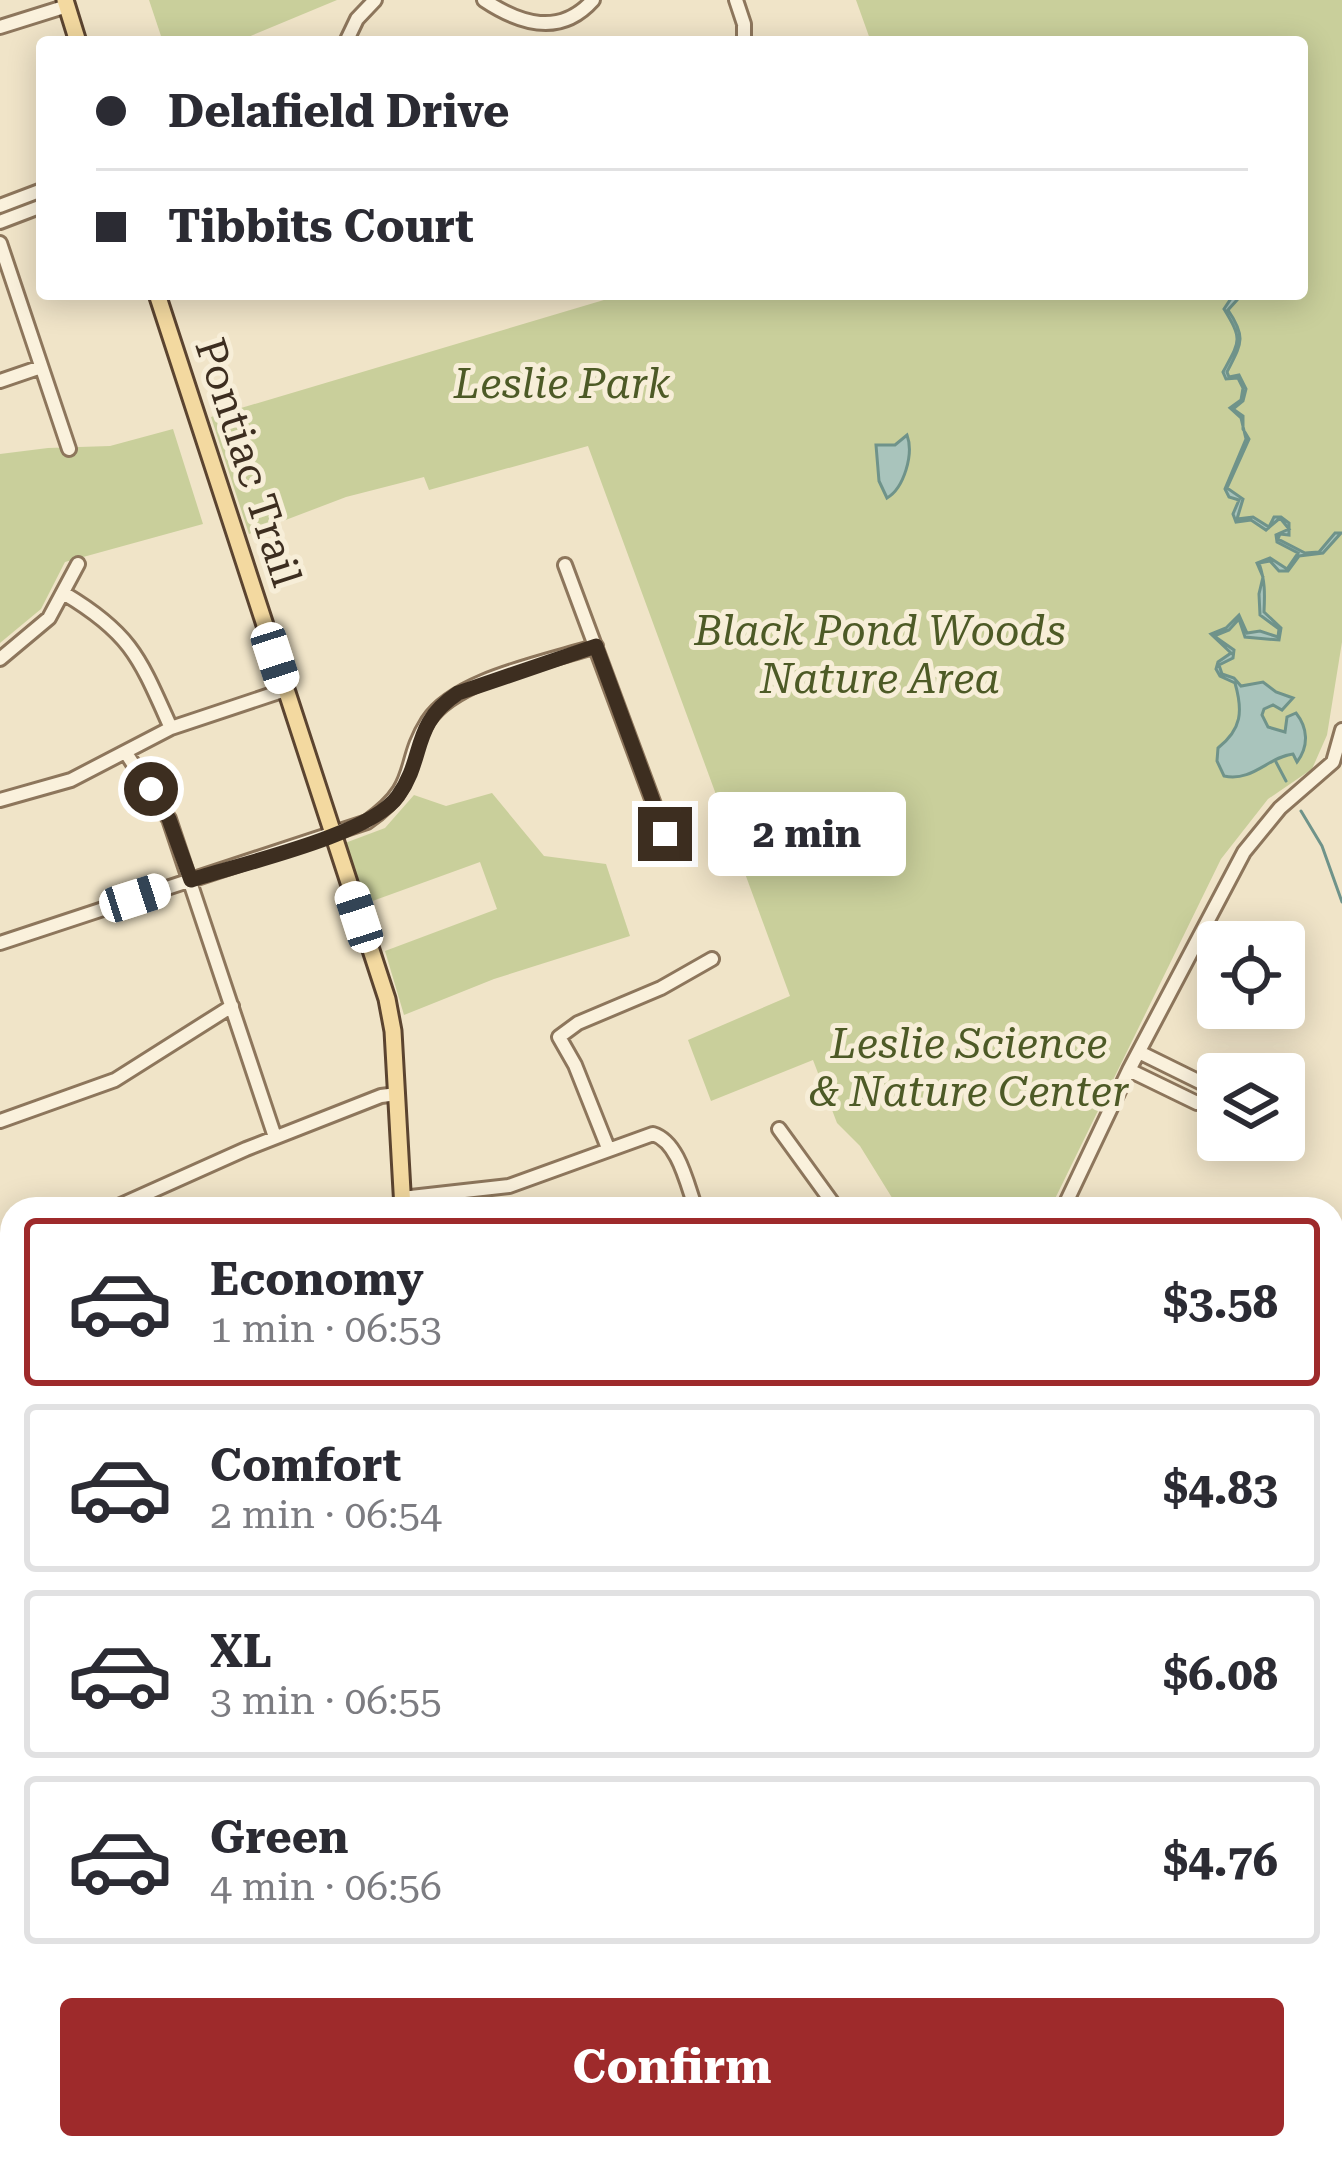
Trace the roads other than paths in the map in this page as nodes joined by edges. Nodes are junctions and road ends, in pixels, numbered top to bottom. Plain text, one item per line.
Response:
1 (375, 0) edge
2 (484, 0) edge
3 (593, 0) edge
4 (736, 0) edge
5 (66, 3) edge
6 (0, 27) edge
7 (75, 36) edge
8 (349, 36) edge
9 (744, 36) edge
10 (36, 192) edge
11 (0, 206) edge
12 (36, 208) edge
13 (0, 221) edge
14 (0, 243) edge
15 (159, 300) edge
16 (40, 367) junction
17 (0, 381) edge
18 (69, 449) dead end
19 (78, 564) dead end
20 (565, 565) dead end
21 (65, 594) junction
22 (596, 646) junction
23 (0, 659) edge
24 (285, 690) junction
25 (171, 728) junction
26 (1341, 738) edge
27 (126, 753) junction
28 (0, 800) edge
29 (332, 834) junction
30 (665, 834) dead end
31 (191, 880) junction
32 (0, 943) edge
33 (712, 959) dead end
34 (232, 1006) junction
35 (542, 1032) dead end
36 (559, 1037) junction
37 (1139, 1052) junction
38 (1130, 1070) junction
39 (397, 1094) junction
40 (0, 1121) edge
41 (779, 1130) dead end
42 (275, 1137) junction
43 (608, 1148) junction
44 (139, 1197) edge
45 (403, 1197) edge
46 (440, 1197) edge
47 (691, 1197) edge
48 (827, 1197) edge
49 (1070, 1197) edge

1 - 8 street
2 - 3 street
4 - 9 street
5 - 6 street
5 - 7 main road
10 - 11 street
12 - 13 street
14 - 16 street
15 - 24 main road, Pontiac Trail
16 - 17 street
16 - 18 street
19 - 21 street
20 - 22 street
21 - 23 street
21 - 25 street
22 - 29 street
22 - 30 street
24 - 25 street
24 - 29 main road, Pontiac Trail
25 - 27 street
26 - 37 street
27 - 28 street
27 - 31 street
29 - 31 street
29 - 39 main road, Pontiac Trail
31 - 32 street
31 - 34 street
33 - 36 street
34 - 40 street
34 - 42 street
35 - 36 street
36 - 43 street
37 - 38 street
37 - 38 street
38 - 49 street
39 - 42 street
39 - 45 main road, Pontiac Trail
41 - 48 street
42 - 44 street
43 - 46 street
43 - 47 street

